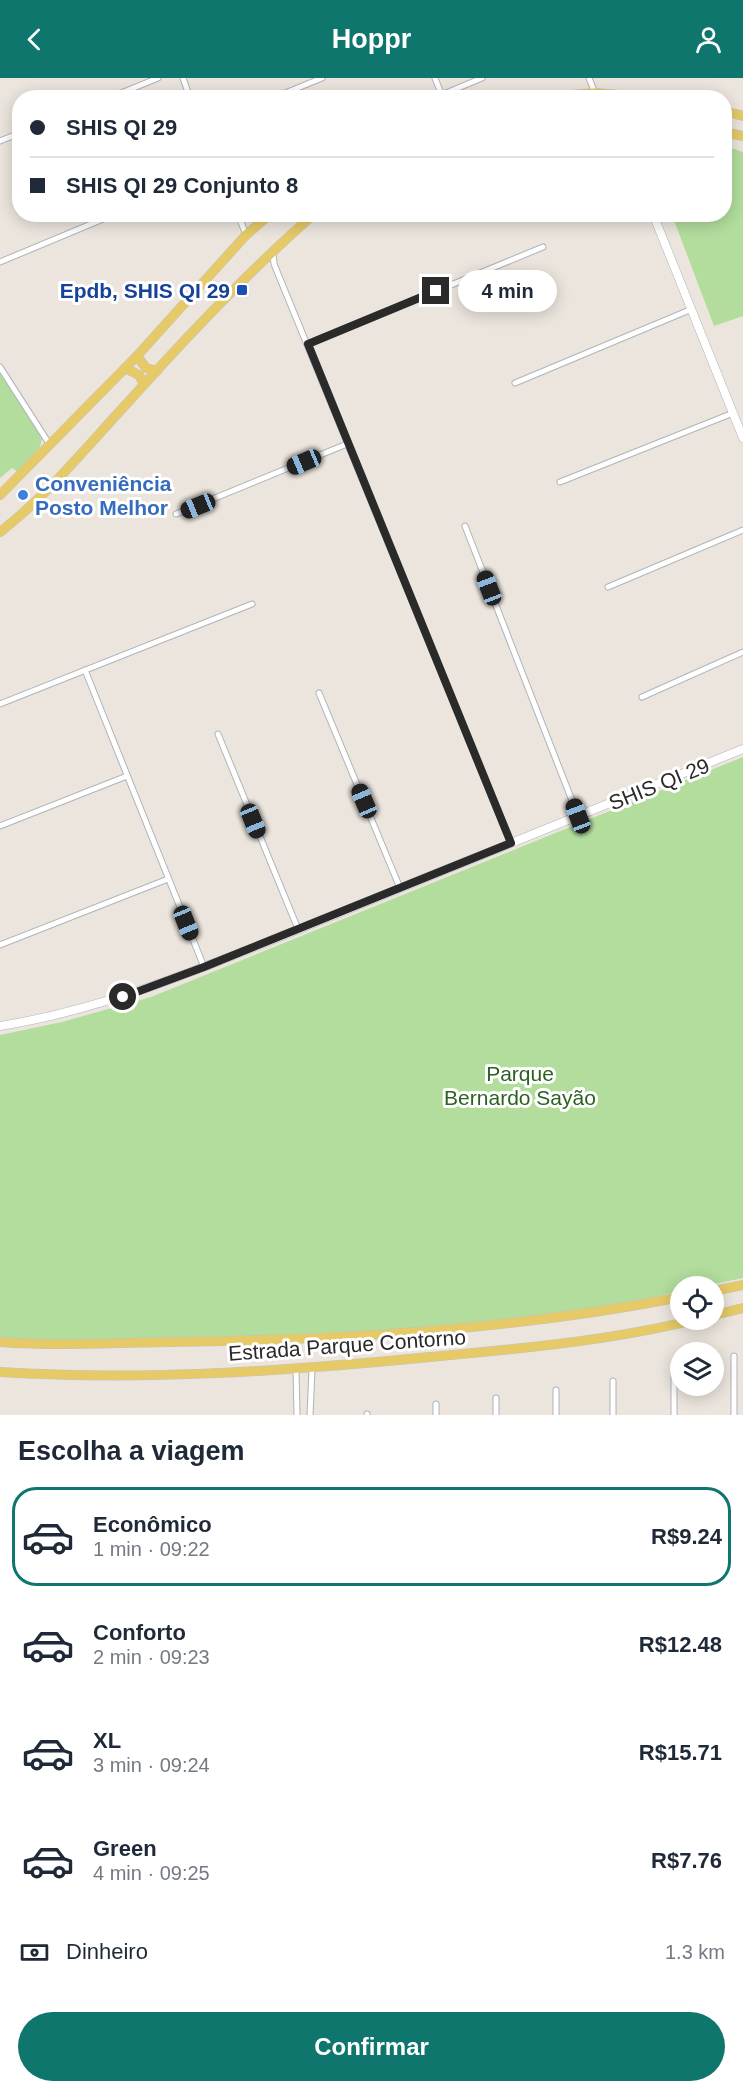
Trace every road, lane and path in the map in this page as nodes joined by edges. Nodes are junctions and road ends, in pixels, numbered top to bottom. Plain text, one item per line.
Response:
1 (158, 78) edge
2 (322, 78) edge
3 (482, 78) edge
4 (129, 90) edge
5 (293, 90) edge
6 (455, 90) edge
7 (97, 222) edge
8 (241, 222) edge
9 (261, 222) edge
10 (305, 222) edge
11 (656, 222) edge
12 (246, 235) junction
13 (543, 247) dead end
14 (273, 250) junction
15 (264, 259) junction
16 (0, 262) edge
17 (274, 264) junction
18 (692, 309) junction
19 (308, 344) junction
20 (137, 356) junction
21 (0, 367) edge
22 (125, 368) junction
23 (157, 371) junction
24 (515, 383) dead end
25 (144, 384) junction
26 (733, 413) junction
27 (743, 438) edge
28 (347, 444) junction
29 (51, 446) junction
30 (560, 482) dead end
31 (0, 495) edge
32 (176, 514) dead end
33 (465, 526) dead end
34 (743, 530) edge
35 (0, 532) edge
36 (608, 587) dead end
37 (252, 604) dead end
38 (743, 652) edge
39 (85, 670) junction
40 (319, 693) dead end
41 (642, 697) dead end
42 (0, 704) edge
43 (218, 734) dead end
44 (743, 750) edge
45 (126, 776) junction
46 (578, 816) junction
47 (0, 826) edge
48 (511, 843) junction
49 (168, 879) junction
50 (400, 888) junction
51 (298, 929) junction
52 (0, 945) edge
53 (204, 967) junction
54 (0, 1026) edge
55 (743, 1285) edge
56 (724, 1289) edge
57 (670, 1299) edge
58 (743, 1308) edge
59 (724, 1313) edge
60 (670, 1324) edge
61 (1, 1342) edge
62 (734, 1356) dead end
63 (312, 1368) junction
64 (296, 1370) junction
65 (3, 1371) edge
66 (613, 1381) dead end
67 (555, 1390) dead end
68 (674, 1396) edge
69 (496, 1398) dead end
70 (436, 1404) dead end
71 (297, 1415) edge
72 (310, 1415) edge
73 (436, 1415) edge
74 (496, 1415) edge
75 (556, 1415) edge
76 (613, 1415) edge
77 (674, 1415) edge
78 (734, 1415) edge

1 - 4 street
2 - 5 street
3 - 6 street
7 - 16 street
8 - 12 street
9 - 12 main road
10 - 14 main road
11 - 18 street
12 - 20 main road
13 - 19 street
14 - 15 main road
14 - 17 street
15 - 17 street
15 - 23 main road
17 - 19 street
18 - 24 street
18 - 26 street
19 - 28 street
20 - 22 main road
20 - 23 main road
21 - 29 street
22 - 25 main road
22 - 29 main road
23 - 25 main road
25 - 35 main road
26 - 27 street
26 - 30 street
28 - 32 street
28 - 48 street
29 - 31 main road
33 - 46 street
34 - 36 street
37 - 39 street
38 - 41 street
39 - 42 street
39 - 45 street
40 - 50 street
43 - 51 street
44 - 46 street, SHIS QI 29
45 - 47 street
45 - 49 street
46 - 48 street, SHIS QI 29
48 - 50 street, SHIS QI 29
49 - 52 street
49 - 53 street
50 - 51 street, SHIS QI 29
51 - 53 street, SHIS QI 29
53 - 54 street, SHIS QI 29
55 - 56 main road
57 - 61 main road, Estrada Parque Contorno
58 - 59 main road
60 - 63 main road, Estrada Parque Contorno
62 - 78 street
63 - 64 main road, Estrada Parque Contorno
63 - 72 street
64 - 65 main road, Estrada Parque Contorno
64 - 71 street
66 - 76 street
67 - 75 street
68 - 77 street
69 - 74 street
70 - 73 street

